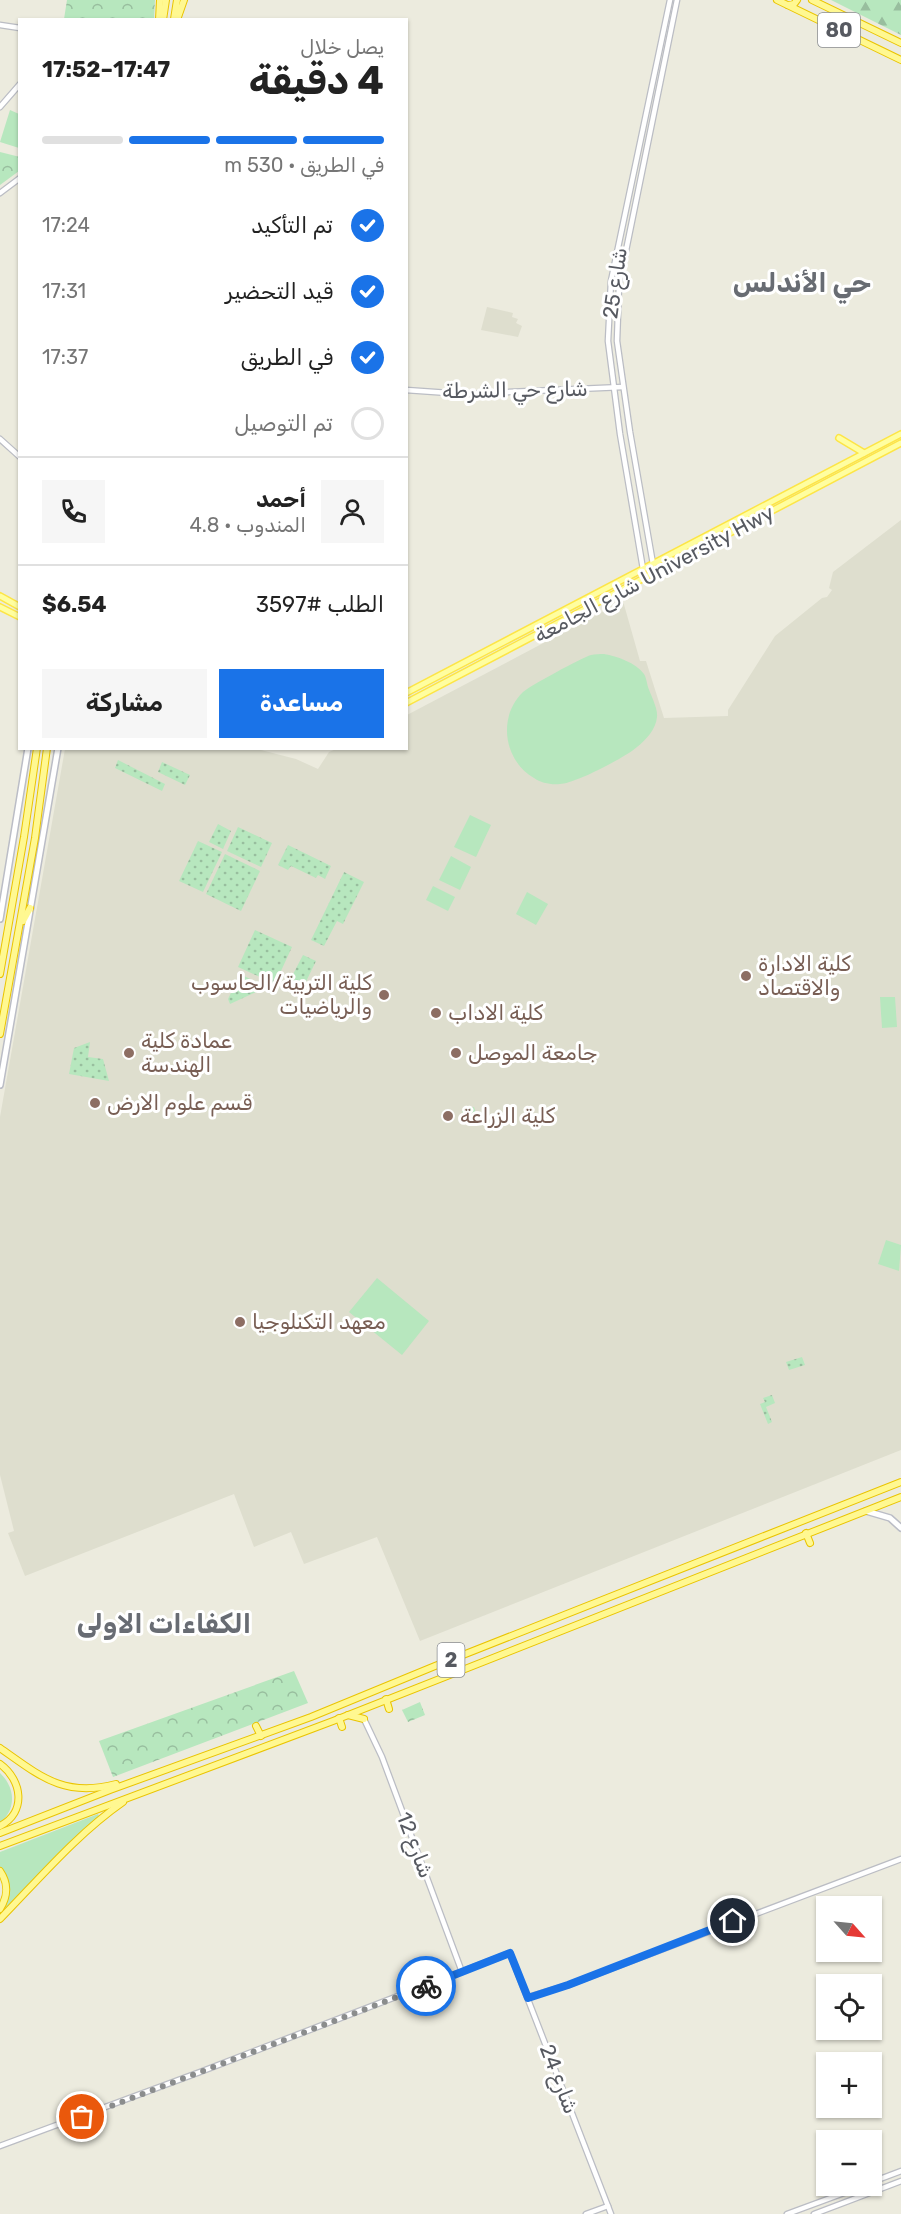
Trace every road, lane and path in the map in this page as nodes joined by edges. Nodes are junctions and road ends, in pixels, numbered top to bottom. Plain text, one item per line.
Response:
1 (160, 0) edge
2 (166, 0) edge
3 (177, 0) edge
4 (184, 0) edge
5 (670, 0) edge
6 (677, 0) edge
7 (777, 0) edge
8 (797, 0) edge
9 (812, 0) edge
10 (787, 5) junction
11 (161, 18) edge
12 (162, 18) edge
13 (176, 18) edge
14 (177, 18) edge
15 (0, 25) edge
16 (18, 28) edge
17 (901, 43) edge
18 (901, 60) edge
19 (18, 86) edge
20 (0, 107) edge
21 (642, 131) junction
22 (649, 132) junction
23 (18, 180) edge
24 (0, 193) edge
25 (623, 387) junction
26 (614, 388) junction
27 (408, 390) edge
28 (901, 434) edge
29 (839, 438) dead end
30 (0, 439) edge
31 (901, 443) edge
32 (864, 453) junction
33 (18, 455) edge
34 (653, 564) junction
35 (643, 569) junction
36 (0, 596) edge
37 (0, 606) edge
38 (18, 606) edge
39 (18, 618) edge
40 (462, 665) junction
41 (466, 673) junction
42 (408, 692) edge
43 (408, 703) edge
44 (28, 750) edge
45 (36, 750) edge
46 (47, 750) edge
47 (58, 750) edge
48 (30, 908) junction
49 (10, 913) junction
50 (1, 916) edge
51 (20, 927) junction
52 (0, 974) edge
53 (0, 1034) edge
54 (0, 1085) edge
55 (901, 1482) edge
56 (901, 1497) edge
57 (866, 1511) junction
58 (901, 1528) edge
59 (755, 1531) dead end
60 (806, 1533) junction
61 (758, 1539) junction
62 (810, 1543) dead end
63 (663, 1577) junction
64 (666, 1588) junction
65 (432, 1657) dead end
66 (435, 1666) junction
67 (386, 1699) junction
68 (389, 1709) dead end
69 (348, 1715) junction
70 (339, 1719) junction
71 (364, 1719) joint
72 (256, 1726) dead end
73 (342, 1727) dead end
74 (261, 1736) junction
75 (0, 1748) edge
76 (0, 1764) edge
77 (218, 1765) junction
78 (221, 1773) dead end
79 (145, 1777) junction
80 (133, 1796) junction
81 (0, 1826) edge
82 (0, 1833) edge
83 (0, 1846) edge
84 (901, 1858) edge
85 (0, 1871) edge
86 (0, 1909) edge
87 (0, 1919) edge
88 (462, 1972) junction
89 (528, 1998) junction
90 (0, 2146) edge
91 (901, 2171) edge
92 (882, 2178) edge
93 (901, 2181) edge
94 (838, 2196) edge
95 (608, 2206) junction
96 (598, 2212) edge
97 (798, 2212) edge
98 (586, 2214) edge
99 (610, 2214) edge
100 (787, 2214) edge
101 (814, 2214) edge

1 - 11 highway
2 - 12 highway
3 - 13 highway
4 - 14 highway
5 - 21 street, شارع 25
6 - 22 street, شارع 25
7 - 10 highway, 80
8 - 10 highway
9 - 17 highway, 80
10 - 18 highway, 80
15 - 16 street
19 - 20 street
21 - 22 street
21 - 26 street, شارع 25
22 - 25 street, شارع 25
23 - 24 street
25 - 26 street, شارع حي الشرطة
25 - 34 street, شارع 25
26 - 27 street, شارع حي الشرطة
26 - 35 street, شارع 25
28 - 32 main road, شارع الجامعة University Hwy
29 - 32 main road
30 - 33 street
31 - 41 main road, شارع الجامعة University Hwy
32 - 34 main road, شارع الجامعة University Hwy
34 - 35 main road, شارع الجامعة University Hwy
35 - 40 main road, شارع الجامعة University Hwy
36 - 38 main road
37 - 39 main road
40 - 41 main road
40 - 42 main road, شارع الجامعة University Hwy
41 - 43 main road, شارع الجامعة University Hwy
44 - 50 main road
45 - 49 highway
46 - 51 highway
47 - 48 main road
48 - 51 highway
48 - 54 main road
49 - 50 highway
49 - 52 highway
51 - 53 highway
55 - 61 highway, 2
56 - 57 highway, 2
57 - 58 main road
57 - 60 highway, 2
59 - 61 highway
60 - 62 highway
60 - 64 highway, 2
61 - 63 highway, 2
63 - 64 highway
63 - 66 highway, 2
64 - 67 highway, 2
65 - 66 highway
66 - 74 highway, 2
67 - 68 highway
67 - 69 highway, 2
69 - 70 highway, 2
69 - 71 highway
70 - 73 highway
70 - 77 highway, 2
71 - 88 street, شارع 12
72 - 74 highway
74 - 79 highway, 2
75 - 79 highway
76 - 81 highway
77 - 78 highway
77 - 80 highway, 2
79 - 82 highway, 2
80 - 83 highway, 2
80 - 87 highway
84 - 89 street
85 - 86 highway
88 - 89 street, شارع 24
88 - 90 street
89 - 95 street, شارع 24
91 - 92 street
93 - 101 street
94 - 97 street
95 - 96 street
95 - 99 street, شارع 24
96 - 98 street
97 - 100 street

